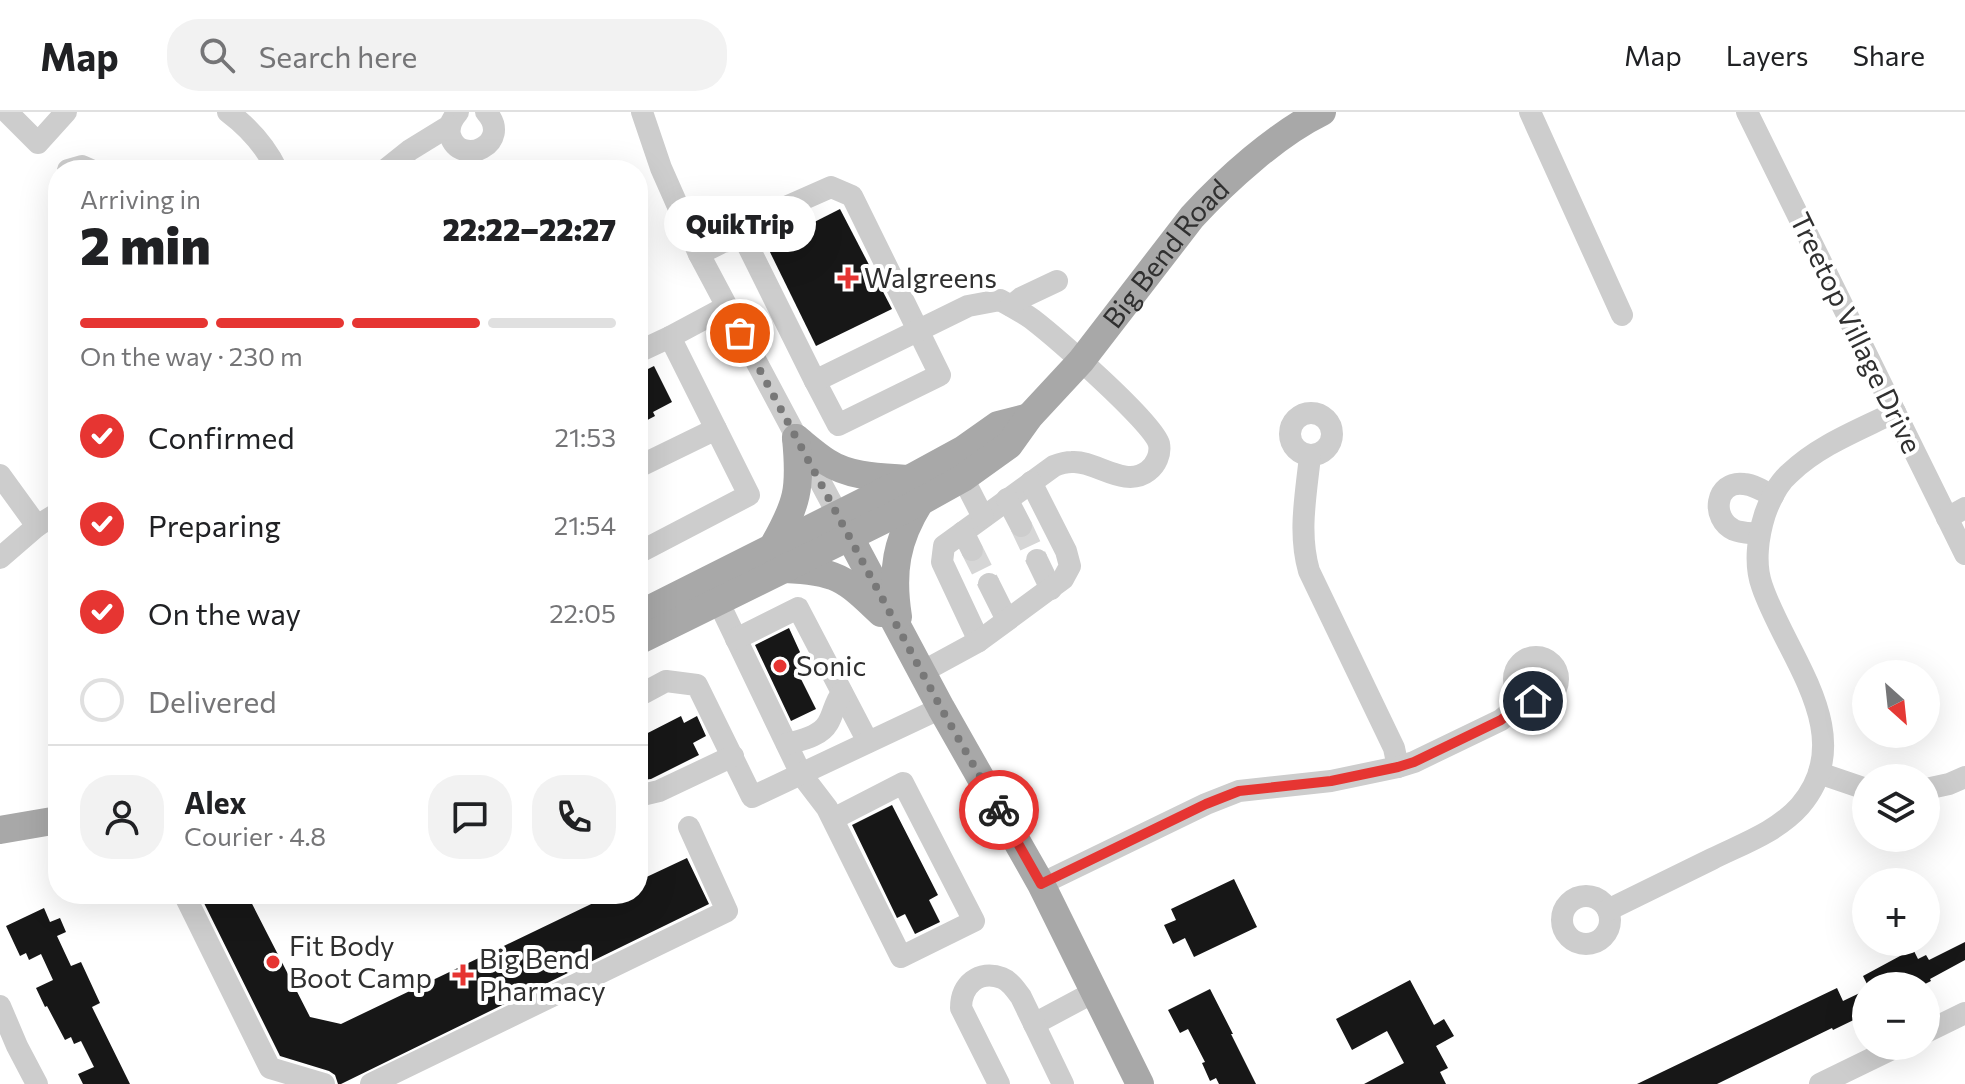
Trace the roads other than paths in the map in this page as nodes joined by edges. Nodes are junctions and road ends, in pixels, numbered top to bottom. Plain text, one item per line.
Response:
1 (9, 112) edge
2 (66, 112) edge
3 (228, 112) edge
4 (486, 112) edge
5 (642, 112) edge
6 (1322, 112) edge
7 (1530, 112) edge
8 (1747, 112) edge
9 (454, 119) edge
10 (0, 120) edge
11 (272, 160) edge
12 (398, 160) edge
13 (744, 238) junction
14 (699, 254) junction
15 (1057, 281) dead end
16 (1011, 306) junction
17 (726, 307) junction
18 (1622, 315) dead end
19 (917, 331) junction
20 (670, 337) junction
21 (648, 347) edge
22 (1081, 361) junction
23 (815, 381) junction
24 (1895, 412) junction
25 (1029, 417) junction
26 (716, 429) junction
27 (796, 438) junction
28 (1310, 456) dead end
29 (648, 462) edge
30 (0, 475) edge
31 (963, 478) junction
32 (1031, 482) junction
33 (915, 490) junction
34 (1773, 496) junction
35 (1007, 499) junction
36 (1956, 513) edge
37 (983, 517) junction
38 (48, 519) edge
39 (37, 526) junction
40 (844, 526) junction
41 (1021, 526) tunnel mouth
42 (1759, 534) junction
43 (648, 548) edge
44 (1965, 554) edge
45 (1, 558) edge
46 (777, 558) junction
47 (1037, 560) tunnel mouth
48 (989, 584) tunnel mouth
49 (1051, 589) junction
50 (718, 601) junction
51 (648, 611) edge
52 (1007, 620) junction
53 (901, 633) junction
54 (648, 636) edge
55 (736, 639) junction
56 (979, 641) junction
57 (922, 672) junction
58 (648, 691) edge
59 (842, 693) junction
60 (1526, 699) dead end
61 (941, 708) junction
62 (868, 742) junction
63 (787, 744) junction
64 (733, 756) junction
65 (1398, 767) junction
66 (1819, 773) junction
67 (801, 774) junction
68 (1965, 777) edge
69 (1852, 784) edge
70 (1940, 785) edge
71 (648, 794) edge
72 (833, 819) junction
73 (48, 822) edge
74 (689, 827) dead end
75 (0, 830) edge
76 (1041, 884) junction
77 (189, 904) edge
78 (1608, 910) dead end
79 (1094, 992) junction
80 (0, 1006) edge
81 (1965, 1013) edge
82 (1034, 1024) junction
83 (1940, 1025) edge
84 (1869, 1060) edge
85 (37, 1084) edge
86 (324, 1084) edge
87 (371, 1084) edge
88 (999, 1084) edge
89 (1063, 1084) edge
90 (1140, 1084) edge
91 (1820, 1084) edge

1 - 2 street
1 - 10 street
3 - 11 street
4 - 9 street
5 - 14 street
6 - 22 main road, Big Bend Road
7 - 18 street
8 - 24 street, Treetop Village Drive
9 - 12 street
13 - 14 street
13 - 19 street
13 - 23 street
14 - 17 street
15 - 16 street
16 - 19 street
16 - 22 street
17 - 20 street
17 - 27 street
19 - 23 street
19 - 23 street
20 - 21 street
20 - 26 street
22 - 25 main road, Big Bend Road
22 - 32 street
24 - 34 street
24 - 36 street, Treetop Village Drive
25 - 31 main road, Big Bend Road
25 - 33 main road, Big Bend Road
26 - 29 street
26 - 43 street
27 - 33 main road
27 - 40 street
27 - 46 main road
28 - 65 street
30 - 39 street
31 - 33 main road, Big Bend Road
31 - 37 street
32 - 35 street
32 - 49 street
33 - 40 main road, Big Bend Road
33 - 53 main road
34 - 42 street
34 - 42 street
35 - 37 street
35 - 41 street
36 - 44 street, Treetop Village Drive
37 - 56 street
38 - 39 street
39 - 45 street
40 - 46 main road, Big Bend Road
40 - 53 main road
42 - 66 street
46 - 50 main road, Big Bend Road
46 - 51 main road, Big Bend Road
46 - 53 main road
47 - 49 street
48 - 52 street
49 - 52 street
50 - 54 main road, Big Bend Road
50 - 55 street
52 - 56 street
53 - 57 main road
55 - 59 street
55 - 63 street
56 - 57 street
57 - 61 main road
58 - 64 street
59 - 62 street
59 - 63 street
60 - 65 street
61 - 62 street
61 - 76 main road
62 - 67 street
63 - 67 street
64 - 67 street
64 - 71 street
65 - 76 street
66 - 69 street
66 - 78 street
67 - 72 street
68 - 70 street
72 - 72 street
73 - 75 main road
74 - 87 street
76 - 79 main road
77 - 86 street
79 - 82 street
79 - 90 main road
80 - 85 street
81 - 83 street
82 - 88 street
82 - 89 street
84 - 91 street

